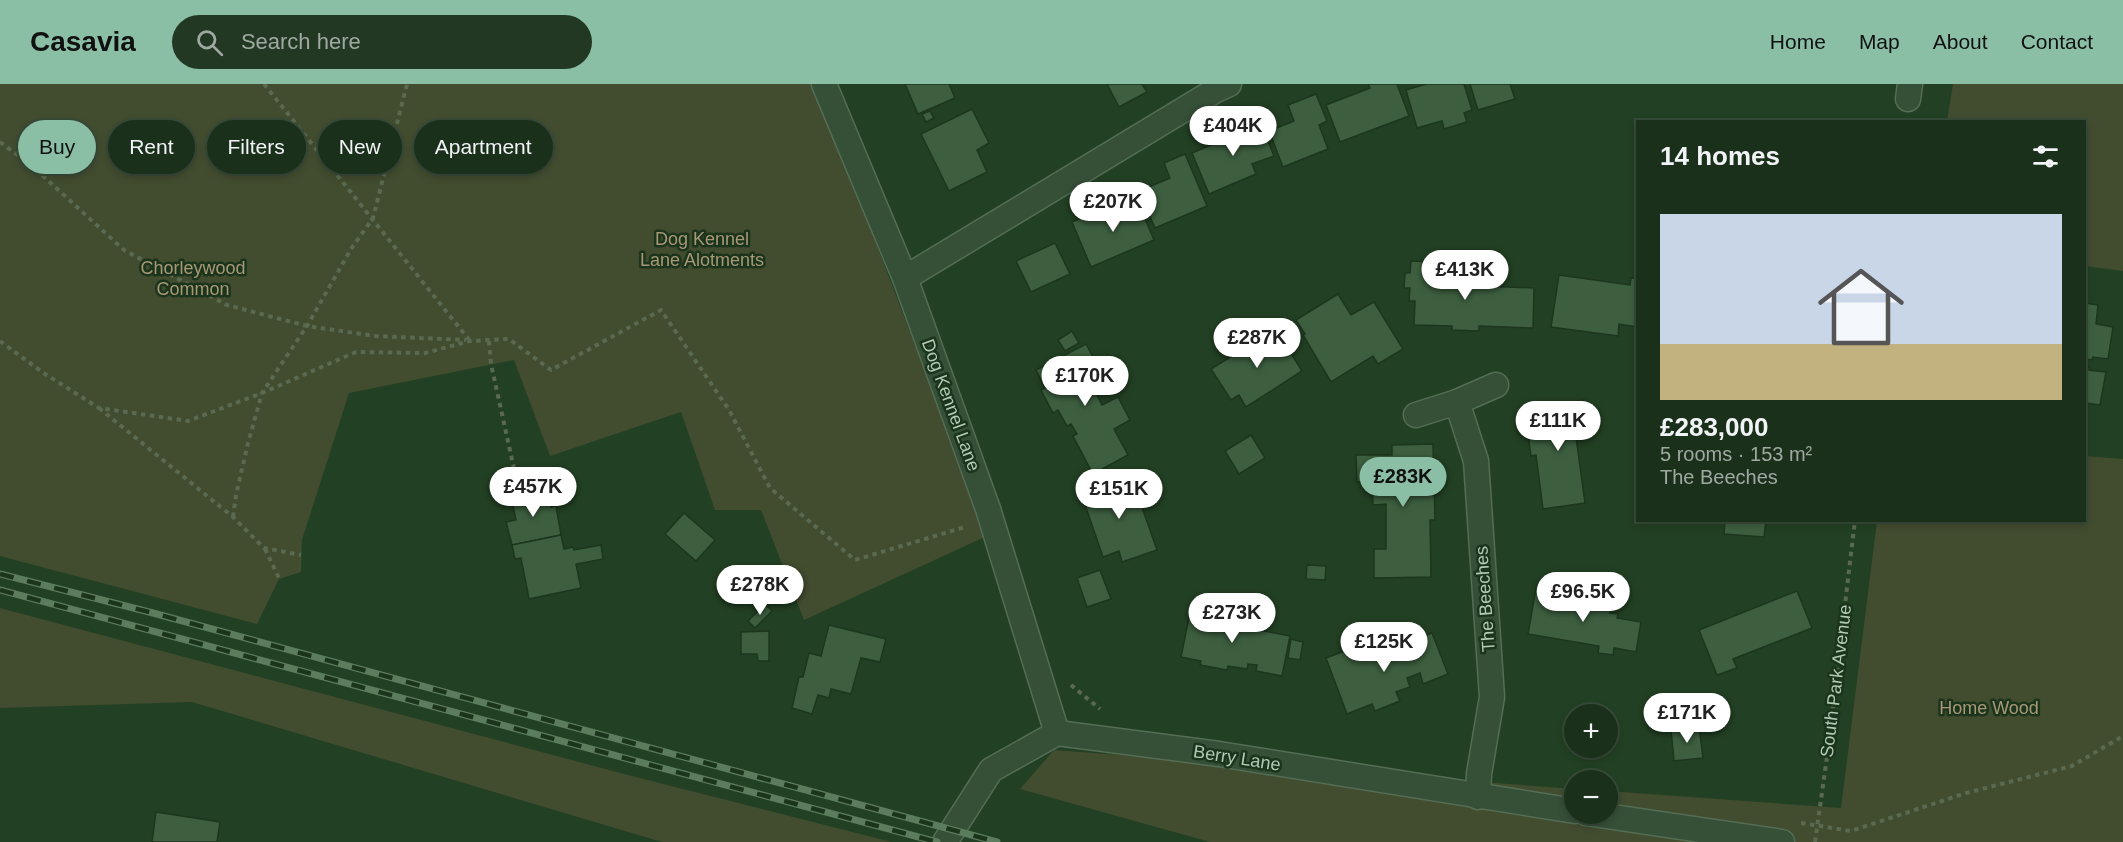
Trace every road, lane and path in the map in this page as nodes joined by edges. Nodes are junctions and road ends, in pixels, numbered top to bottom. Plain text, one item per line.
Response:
1 (264, 84) edge
2 (407, 84) edge
3 (824, 84) edge
4 (1220, 86) edge
5 (0, 141) edge
6 (373, 218) junction
7 (905, 278) junction
8 (307, 326) junction
9 (470, 340) junction
10 (489, 340) junction
11 (0, 341) edge
12 (1496, 385) dead end
13 (262, 393) junction
14 (1457, 402) junction
15 (99, 408) junction
16 (1416, 415) dead end
17 (518, 488) dead end
18 (233, 517) junction
19 (992, 519) junction
20 (1855, 522) edge
21 (264, 548) junction
22 (301, 555) dead end
23 (279, 578) dead end
24 (1069, 683) dead end
25 (1098, 708) dead end
26 (1057, 733) junction
27 (2123, 736) edge
28 (1478, 797) junction
29 (1564, 809) edge
30 (1618, 818) edge
31 (1795, 822) dead end
32 (1816, 825) junction
33 (945, 842) edge
34 (1782, 842) edge
35 (1815, 842) edge

1 - 6 path
2 - 6 path
3 - 7 street, Dog Kennel Lane
4 - 7 street
5 - 8 path
6 - 8 path
6 - 9 path
7 - 19 street, Dog Kennel Lane
8 - 9 path
8 - 13 path
9 - 10 path
9 - 13 path
10 - 17 path
10 - 19 path
11 - 15 path
12 - 14 street
13 - 15 path
13 - 18 path
14 - 16 street
14 - 28 street, The Beeches
15 - 18 path
18 - 21 path
19 - 26 street, Dog Kennel Lane
20 - 32 path, South Park Avenue
21 - 22 path
21 - 23 path
24 - 25 path
26 - 28 street, Berry Lane
26 - 33 street
27 - 32 path
28 - 29 street, Berry Lane
30 - 34 street
31 - 32 path
32 - 35 path, South Park Avenue

